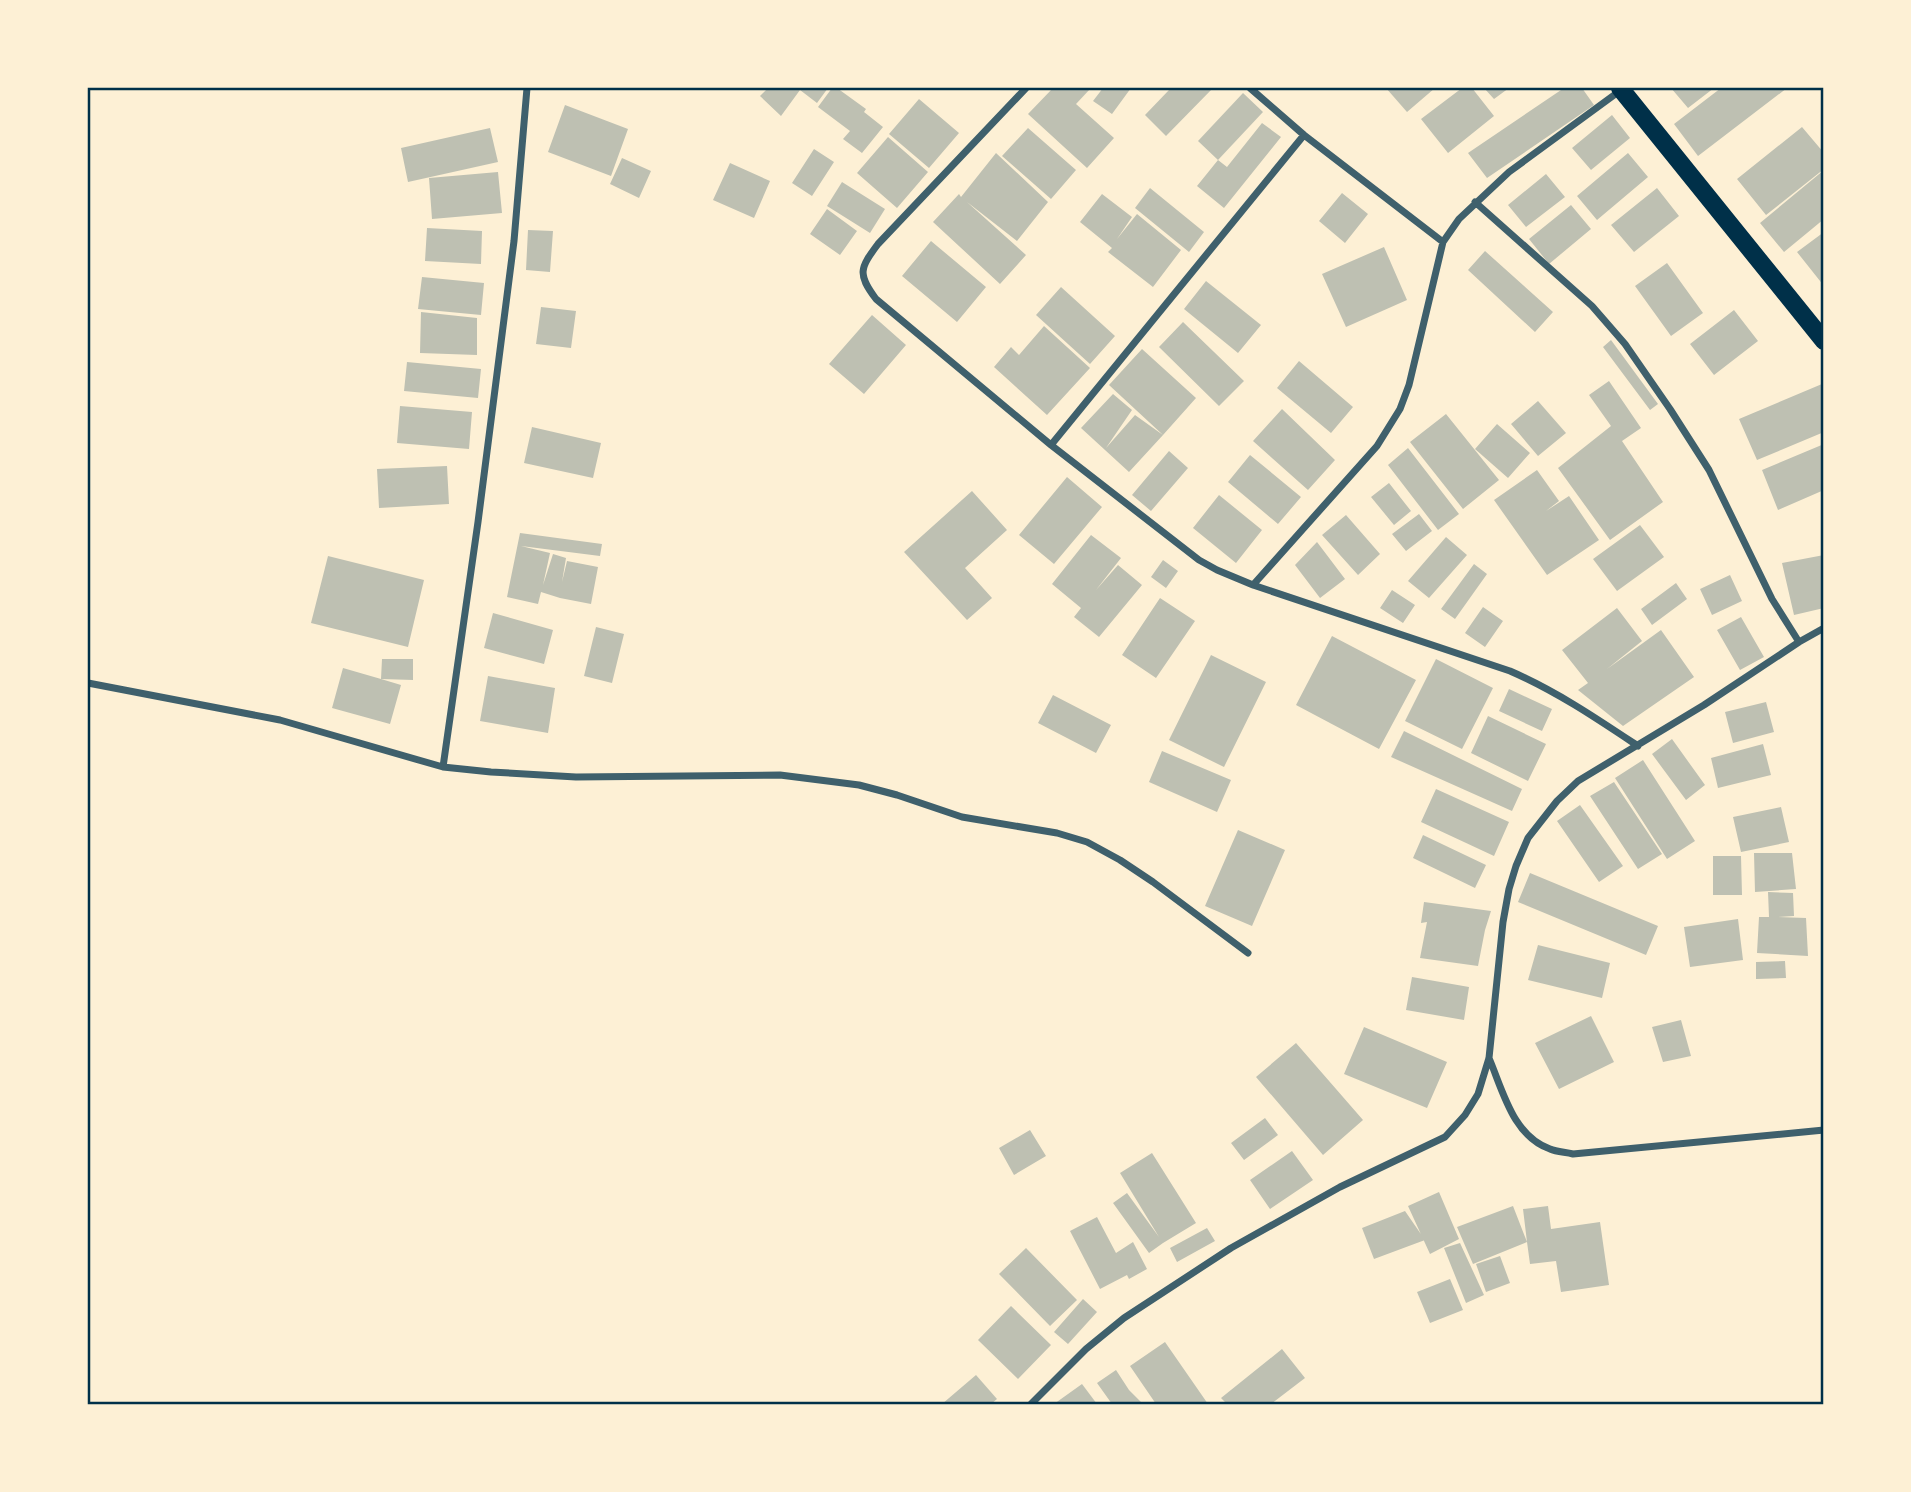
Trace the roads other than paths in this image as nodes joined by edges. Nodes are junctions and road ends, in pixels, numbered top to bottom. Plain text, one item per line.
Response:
1 (527, 88) edge
2 (1026, 88) edge
3 (1250, 88) edge
4 (1621, 88) edge
5 (1304, 135) junction
6 (1475, 202) junction
7 (1443, 242) junction
8 (1824, 341) edge
9 (1051, 445) junction
10 (1253, 585) junction
11 (1824, 628) edge
12 (1799, 642) junction
13 (88, 683) edge
14 (1638, 746) junction
15 (443, 766) junction
16 (1248, 953) dead end
17 (1489, 1058) junction
18 (1824, 1130) edge
19 (1031, 1405) edge

1 - 15 street
2 - 9 street
3 - 5 street
4 - 6 street
4 - 8 main road
5 - 7 street
5 - 9 street
6 - 7 street
6 - 12 street
7 - 10 street
9 - 10 street
10 - 14 street
11 - 12 street
12 - 14 street
13 - 15 street
14 - 17 street
15 - 16 street
17 - 18 street
17 - 19 street

